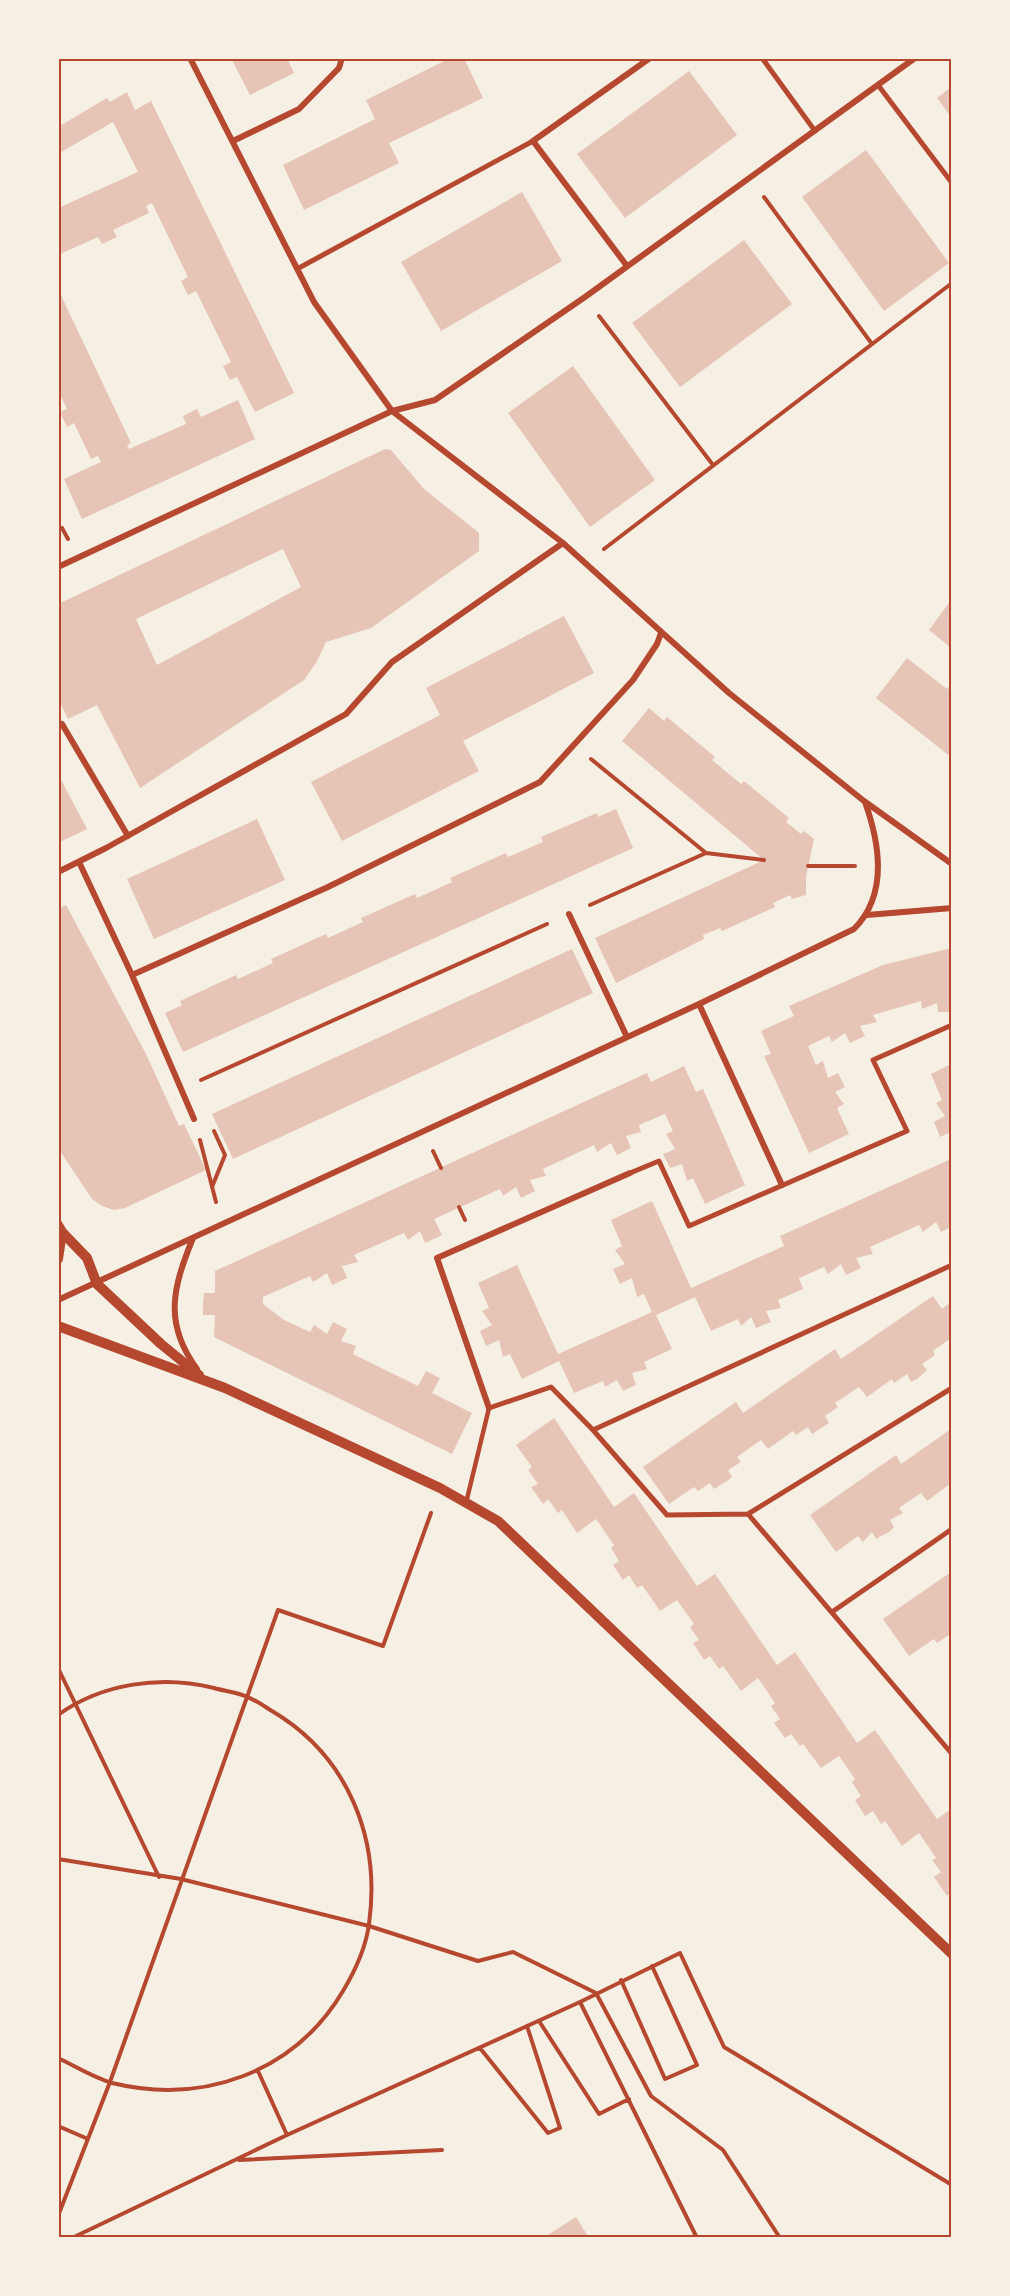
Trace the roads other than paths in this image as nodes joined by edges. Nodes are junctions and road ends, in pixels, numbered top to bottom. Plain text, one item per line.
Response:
1 (190, 58) edge
2 (342, 58) edge
3 (650, 58) edge
4 (762, 58) edge
5 (915, 58) edge
6 (878, 85) junction
7 (815, 131) junction
8 (233, 141) junction
9 (533, 141) junction
10 (951, 183) edge
11 (627, 266) junction
12 (297, 269) junction
13 (392, 411) junction
14 (563, 543) junction
15 (58, 567) edge
16 (661, 633) junction
17 (62, 724) dead end
18 (864, 801) junction
19 (128, 836) junction
20 (79, 862) junction
21 (951, 864) edge
22 (58, 872) edge
23 (951, 908) edge
24 (569, 914) road end
25 (867, 915) junction
26 (132, 975) junction
27 (699, 1004) junction
28 (951, 1025) edge
29 (627, 1037) junction
30 (194, 1119) road end
31 (630, 1173) joint
32 (783, 1185) junction
33 (60, 1229) edge
34 (194, 1238) junction
35 (58, 1259) edge
36 (951, 1265) edge
37 (97, 1284) junction
38 (58, 1300) edge
39 (58, 1326) edge
40 (206, 1381) junction
41 (951, 1388) edge
42 (489, 1408) junction
43 (593, 1430) junction
44 (466, 1503) junction
45 (748, 1514) junction
46 (951, 1528) edge
47 (832, 1612) junction
48 (951, 1754) edge
49 (951, 1954) edge

1 - 8 street
2 - 8 street
3 - 9 street
4 - 7 street
5 - 6 street
6 - 7 street
6 - 10 street
7 - 11 street
8 - 12 street
9 - 11 street
9 - 12 street
11 - 13 street
12 - 13 street
13 - 14 street
13 - 15 street
14 - 16 street
14 - 19 street
16 - 18 street
16 - 26 street
17 - 19 street
18 - 21 street
18 - 25 street
19 - 20 street
20 - 22 street
20 - 26 street
23 - 25 street
24 - 29 street
25 - 27 street
26 - 30 street
27 - 29 street
27 - 32 street
28 - 32 street
29 - 34 street
31 - 32 street
31 - 42 street
33 - 35 street
33 - 37 street
34 - 37 street
34 - 40 street
36 - 43 street
37 - 38 street
37 - 40 street
39 - 40 street
40 - 44 street
41 - 45 street
42 - 43 street
42 - 44 lane
43 - 45 street
44 - 49 street
45 - 47 street
46 - 47 street
47 - 48 street

